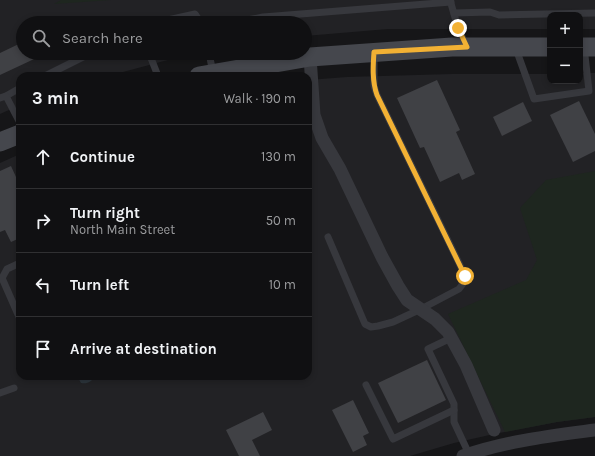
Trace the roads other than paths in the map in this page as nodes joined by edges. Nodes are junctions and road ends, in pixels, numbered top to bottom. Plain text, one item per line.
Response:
1 (450, 1) edge
2 (454, 13) junction
3 (595, 13) edge
4 (186, 16) edge
5 (196, 16) edge
6 (302, 16) edge
7 (467, 47) junction
8 (515, 47) junction
9 (547, 47) edge
10 (586, 47) edge
11 (374, 52) junction
12 (312, 57) edge
13 (77, 60) edge
14 (152, 60) edge
15 (207, 60) edge
16 (253, 60) edge
17 (310, 60) edge
18 (53, 72) edge
19 (156, 72) edge
20 (205, 72) edge
21 (214, 72) edge
22 (311, 72) edge
23 (312, 86) edge
24 (16, 90) edge
25 (3, 97) edge
26 (16, 117) edge
27 (16, 136) edge
28 (0, 142) edge
29 (328, 237) dead end
30 (16, 265) edge
31 (421, 309) junction
32 (16, 310) edge
33 (451, 338) junction
34 (366, 385) dead end
35 (14, 388) dead end
36 (0, 393) edge
37 (454, 410) junction
38 (494, 430) dead end
39 (595, 430) edge
40 (466, 455) edge

1 - 2 lane
1 - 6 lane
2 - 3 lane
2 - 7 lane
4 - 5 lane
7 - 8 main road
7 - 11 main road
8 - 9 main road
8 - 10 lane
11 - 12 main road
11 - 31 lane
13 - 18 lane
14 - 19 lane
15 - 20 lane
16 - 21 main road
17 - 22 street
23 - 31 street
24 - 25 lane
25 - 26 lane
27 - 28 main road
29 - 31 lane
30 - 32 lane
31 - 33 street
33 - 37 lane
33 - 38 street
34 - 37 lane
35 - 36 lane
37 - 40 lane
39 - 40 street

